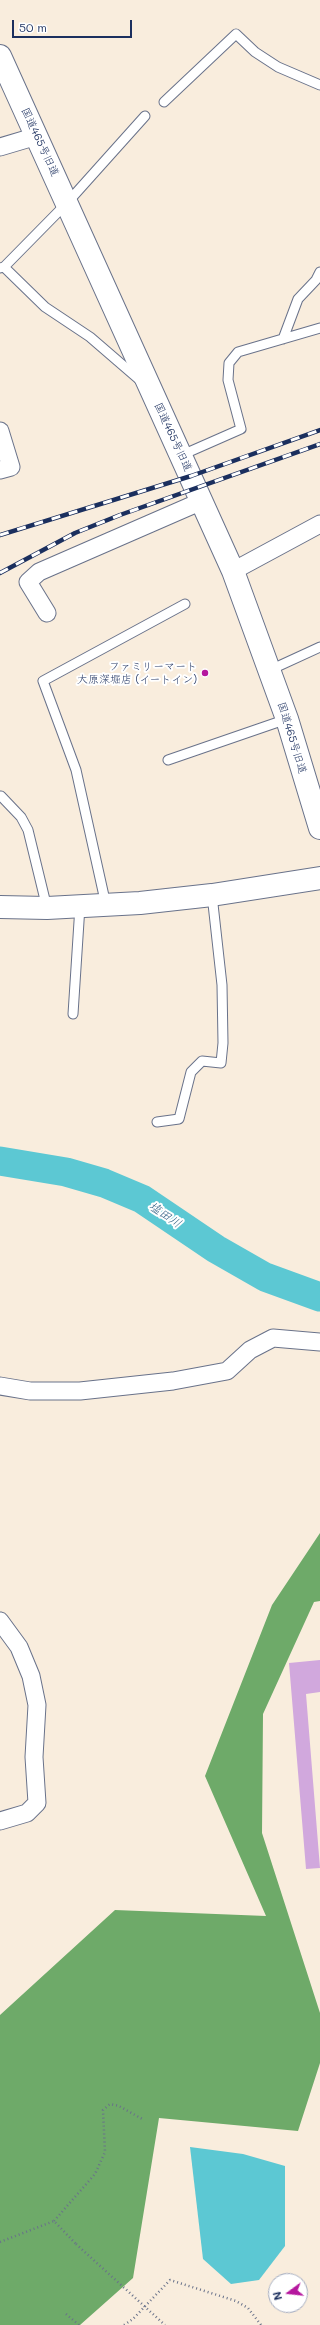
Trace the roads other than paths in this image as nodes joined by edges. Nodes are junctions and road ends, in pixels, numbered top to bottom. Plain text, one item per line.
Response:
1 (0, 56) edge
2 (320, 85) edge
3 (164, 102) dead end
4 (145, 116) dead end
5 (37, 136) junction
6 (0, 147) edge
7 (67, 202) junction
8 (2, 268) edge
9 (320, 272) edge
10 (320, 328) edge
11 (283, 339) junction
12 (151, 390) junction
13 (0, 431) edge
14 (191, 451) dead end
15 (0, 470) edge
16 (202, 501) junction
17 (320, 524) edge
18 (233, 571) junction
19 (185, 604) dead end
20 (47, 613) dead end
21 (320, 647) edge
22 (270, 670) junction
23 (287, 719) junction
24 (168, 760) dead end
25 (1, 796) dead end
26 (320, 828) edge
27 (320, 878) edge
28 (212, 896) junction
29 (106, 905) junction
30 (80, 906) junction
31 (0, 907) edge
32 (47, 908) junction
33 (73, 1014) dead end
34 (157, 1122) dead end
35 (320, 1342) edge
36 (0, 1386) edge
37 (0, 1621) edge
38 (0, 1821) edge

1 - 5 street, 国道465号旧道
2 - 3 lane
4 - 7 lane
5 - 6 street
5 - 7 street, 国道465号旧道
7 - 8 lane
7 - 12 street, 国道465号旧道
8 - 12 lane
9 - 11 lane
10 - 11 lane
11 - 14 lane
12 - 16 street, 国道465号旧道
13 - 15 street
16 - 18 street, 国道465号旧道
16 - 20 street
17 - 18 street
18 - 22 street, 国道465号旧道
19 - 29 lane
21 - 22 lane
22 - 23 street, 国道465号旧道
23 - 24 lane
23 - 26 street, 国道465号旧道
25 - 32 lane
27 - 28 street
28 - 29 street
28 - 34 lane
29 - 30 street
30 - 32 street
30 - 33 lane
31 - 32 street
35 - 36 street
37 - 38 street

